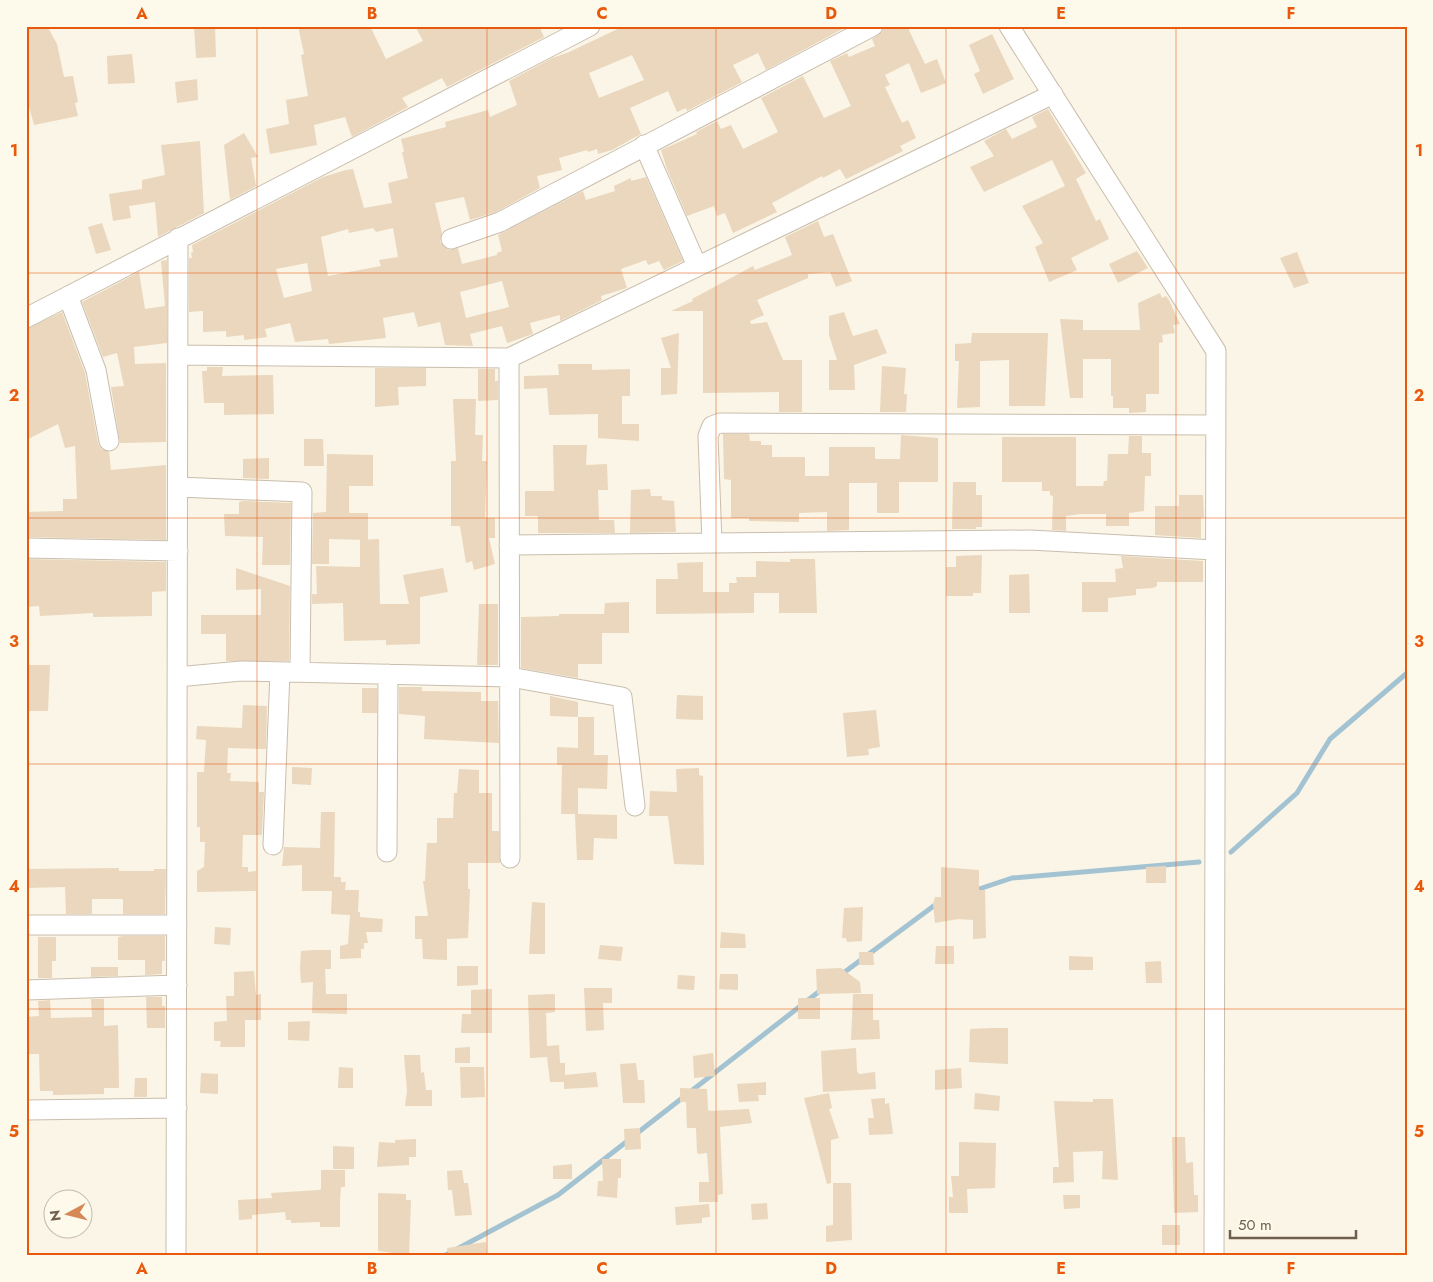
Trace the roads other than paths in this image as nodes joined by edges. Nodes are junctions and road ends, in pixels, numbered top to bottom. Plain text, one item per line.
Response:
1 (590, 26) edge
2 (873, 26) edge
3 (1009, 26) edge
4 (1053, 94) junction
5 (644, 145) junction
6 (178, 238) junction
7 (451, 239) dead end
8 (697, 266) junction
9 (68, 296) junction
10 (26, 318) edge
11 (178, 356) junction
12 (509, 358) junction
13 (1215, 425) junction
14 (109, 441) dead end
15 (178, 487) junction
16 (712, 543) junction
17 (509, 545) junction
18 (26, 548) edge
19 (1215, 550) junction
20 (178, 552) junction
21 (280, 672) junction
22 (300, 672) junction
23 (388, 674) junction
24 (177, 677) junction
25 (510, 677) junction
26 (635, 806) dead end
27 (273, 845) dead end
28 (387, 852) dead end
29 (510, 858) dead end
30 (26, 925) edge
31 (177, 925) junction
32 (177, 985) junction
33 (26, 990) edge
34 (176, 1108) junction
35 (26, 1110) edge
36 (176, 1256) edge
37 (1214, 1256) edge

1 - 6 street
2 - 5 street
3 - 4 street
4 - 8 street
4 - 13 street
5 - 7 street
5 - 8 street
6 - 9 street
6 - 11 street
8 - 12 street
9 - 10 street
9 - 14 street
11 - 12 street
11 - 15 street
12 - 17 street
13 - 16 street
13 - 19 street
15 - 20 street
15 - 22 street
16 - 17 street
16 - 19 street
17 - 25 street
18 - 20 street
19 - 37 street
20 - 24 street
21 - 22 street
21 - 24 street
21 - 27 street
22 - 23 street
23 - 25 street
23 - 28 street
24 - 31 street
25 - 26 street
25 - 29 street
30 - 31 street
31 - 32 street
32 - 33 street
32 - 34 street
34 - 35 street
34 - 36 street

